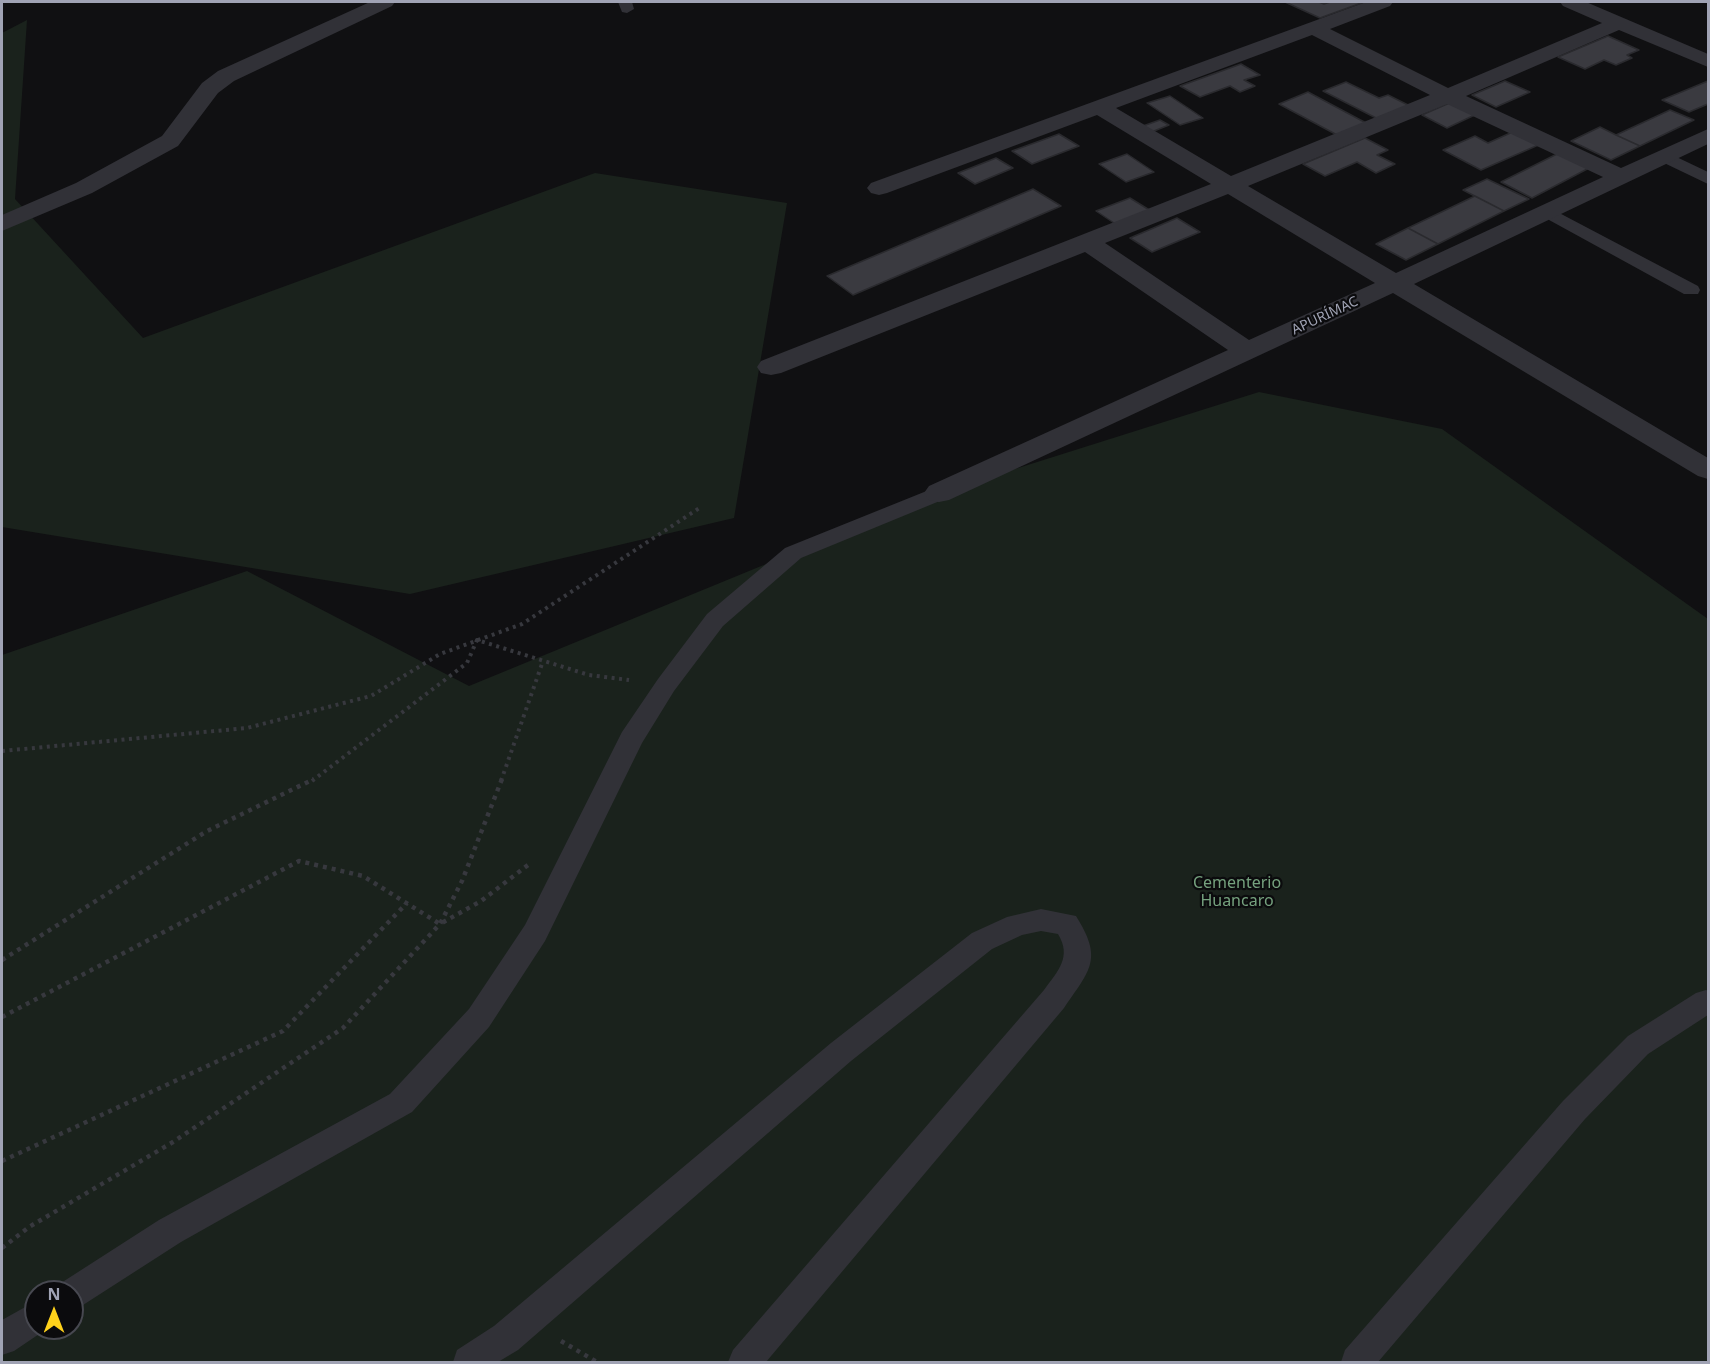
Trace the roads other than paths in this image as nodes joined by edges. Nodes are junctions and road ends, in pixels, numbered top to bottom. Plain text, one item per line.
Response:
1 (385, 2) edge
2 (1383, 2) edge
3 (1570, 2) edge
4 (1619, 23) junction
5 (1313, 28) junction
6 (1708, 61) edge
7 (1450, 97) junction
8 (1097, 106) junction
9 (1708, 136) edge
10 (1666, 157) junction
11 (1620, 176) junction
12 (1708, 179) edge
13 (1233, 185) junction
14 (879, 188) dead end
15 (1546, 212) junction
16 (2, 224) edge
17 (1087, 242) junction
18 (1393, 284) junction
19 (1691, 290) dead end
20 (1247, 351) junction
21 (771, 367) dead end
22 (1708, 470) edge
23 (939, 493) joint
24 (1706, 1002) dead end
25 (84, 1286) edge
26 (24, 1325) edge
27 (2, 1339) edge
28 (469, 1362) edge
29 (745, 1362) edge
30 (1357, 1362) edge

1 - 16 street
2 - 5 street
3 - 4 street
4 - 6 street
4 - 7 street
5 - 7 street
5 - 8 street
7 - 11 street
7 - 13 street
8 - 13 street
8 - 14 street
9 - 10 street, APURÍMAC
10 - 11 street, APURÍMAC
10 - 12 lane
11 - 15 street, APURÍMAC
13 - 17 street
13 - 18 street
15 - 18 street, APURÍMAC
15 - 19 lane
17 - 20 street
17 - 21 street
18 - 20 street, APURÍMAC
18 - 22 street
20 - 23 street, APURÍMAC
23 - 25 lane
24 - 30 lane
26 - 27 lane
28 - 29 lane

